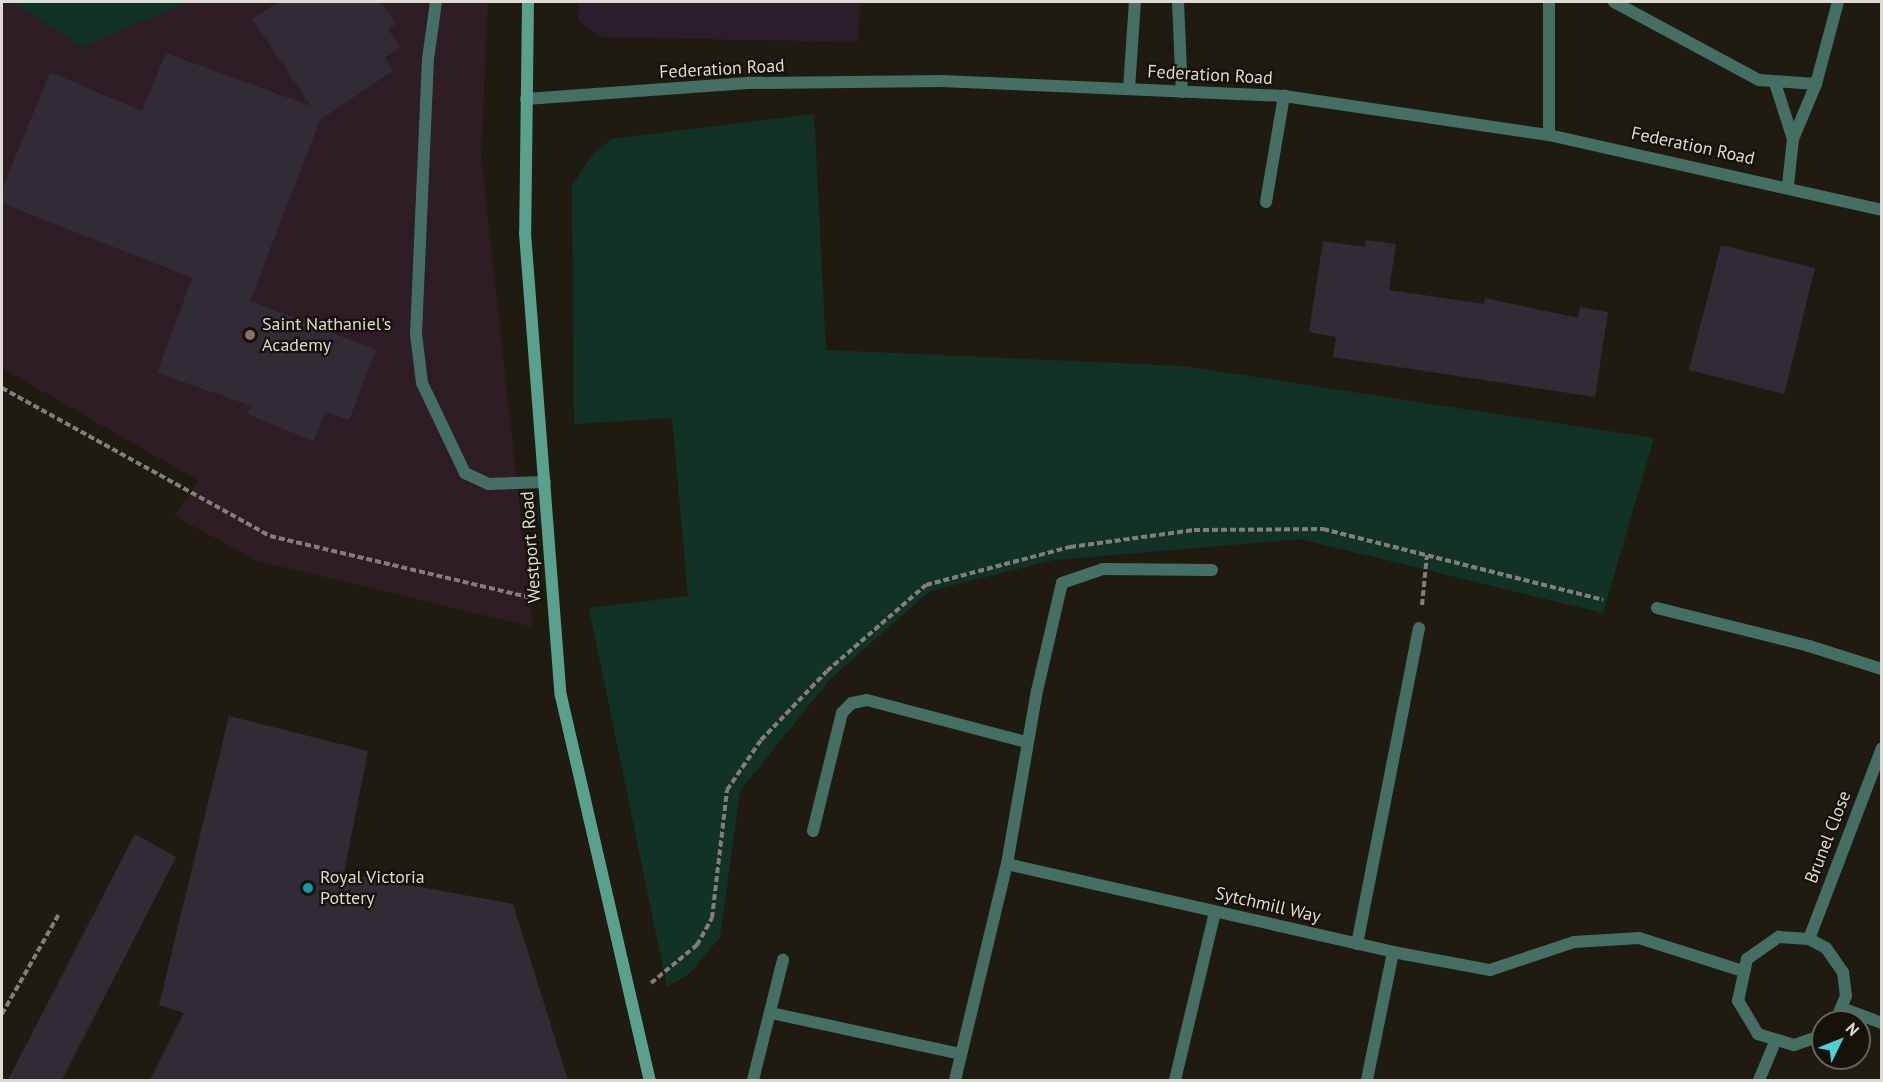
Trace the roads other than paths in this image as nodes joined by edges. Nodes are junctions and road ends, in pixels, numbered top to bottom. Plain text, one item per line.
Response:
1 (436, 2) edge
2 (528, 2) edge
3 (1135, 2) edge
4 (1178, 2) edge
5 (1550, 2) edge
6 (1614, 2) edge
7 (1838, 2) edge
8 (1775, 83) junction
9 (1816, 84) junction
10 (1129, 89) junction
11 (1182, 92) junction
12 (1284, 96) junction
13 (526, 99) junction
14 (1549, 135) junction
15 (1793, 139) junction
16 (1788, 185) junction
17 (1266, 202) dead end
18 (1881, 210) edge
19 (545, 482) junction
20 (1212, 570) dead end
21 (1657, 608) dead end
22 (1419, 628) road end
23 (1881, 669) edge
24 (1026, 742) junction
25 (1881, 748) edge
26 (813, 831) dead end
27 (1006, 864) junction
28 (1215, 912) junction
29 (1809, 939) junction
30 (1357, 944) junction
31 (1393, 952) junction
32 (783, 960) dead end
33 (1743, 971) junction
34 (1842, 1008) joint
35 (771, 1013) junction
36 (1881, 1023) edge
37 (1811, 1039) edge
38 (1775, 1042) junction
39 (961, 1054) junction
40 (650, 1080) edge
41 (753, 1080) edge
42 (955, 1080) edge
43 (1175, 1080) edge
44 (1367, 1080) edge
45 (1759, 1080) edge

1 - 19 street
2 - 13 street, Westport Road
3 - 10 street
4 - 11 street
5 - 14 street
6 - 8 street
7 - 9 street
8 - 9 street
8 - 15 street
9 - 15 street
10 - 11 street, Federation Road
10 - 13 street, Federation Road
11 - 12 street, Federation Road
12 - 14 street, Federation Road
12 - 17 street
13 - 19 street, Westport Road
14 - 16 street, Federation Road
15 - 16 street
16 - 18 street, Federation Road
19 - 40 street, Westport Road
20 - 24 street
21 - 23 street
22 - 30 street
24 - 26 street
24 - 27 street
25 - 29 street, Brunel Close
27 - 28 street, Sytchmill Way
27 - 39 street
28 - 30 street, Sytchmill Way
28 - 43 street
29 - 33 street
29 - 34 street
30 - 31 street, Sytchmill Way
31 - 33 street, Sytchmill Way
31 - 44 street
32 - 35 street
33 - 38 street
34 - 36 street
35 - 39 street
35 - 41 street
37 - 38 street
38 - 45 street
39 - 42 street

